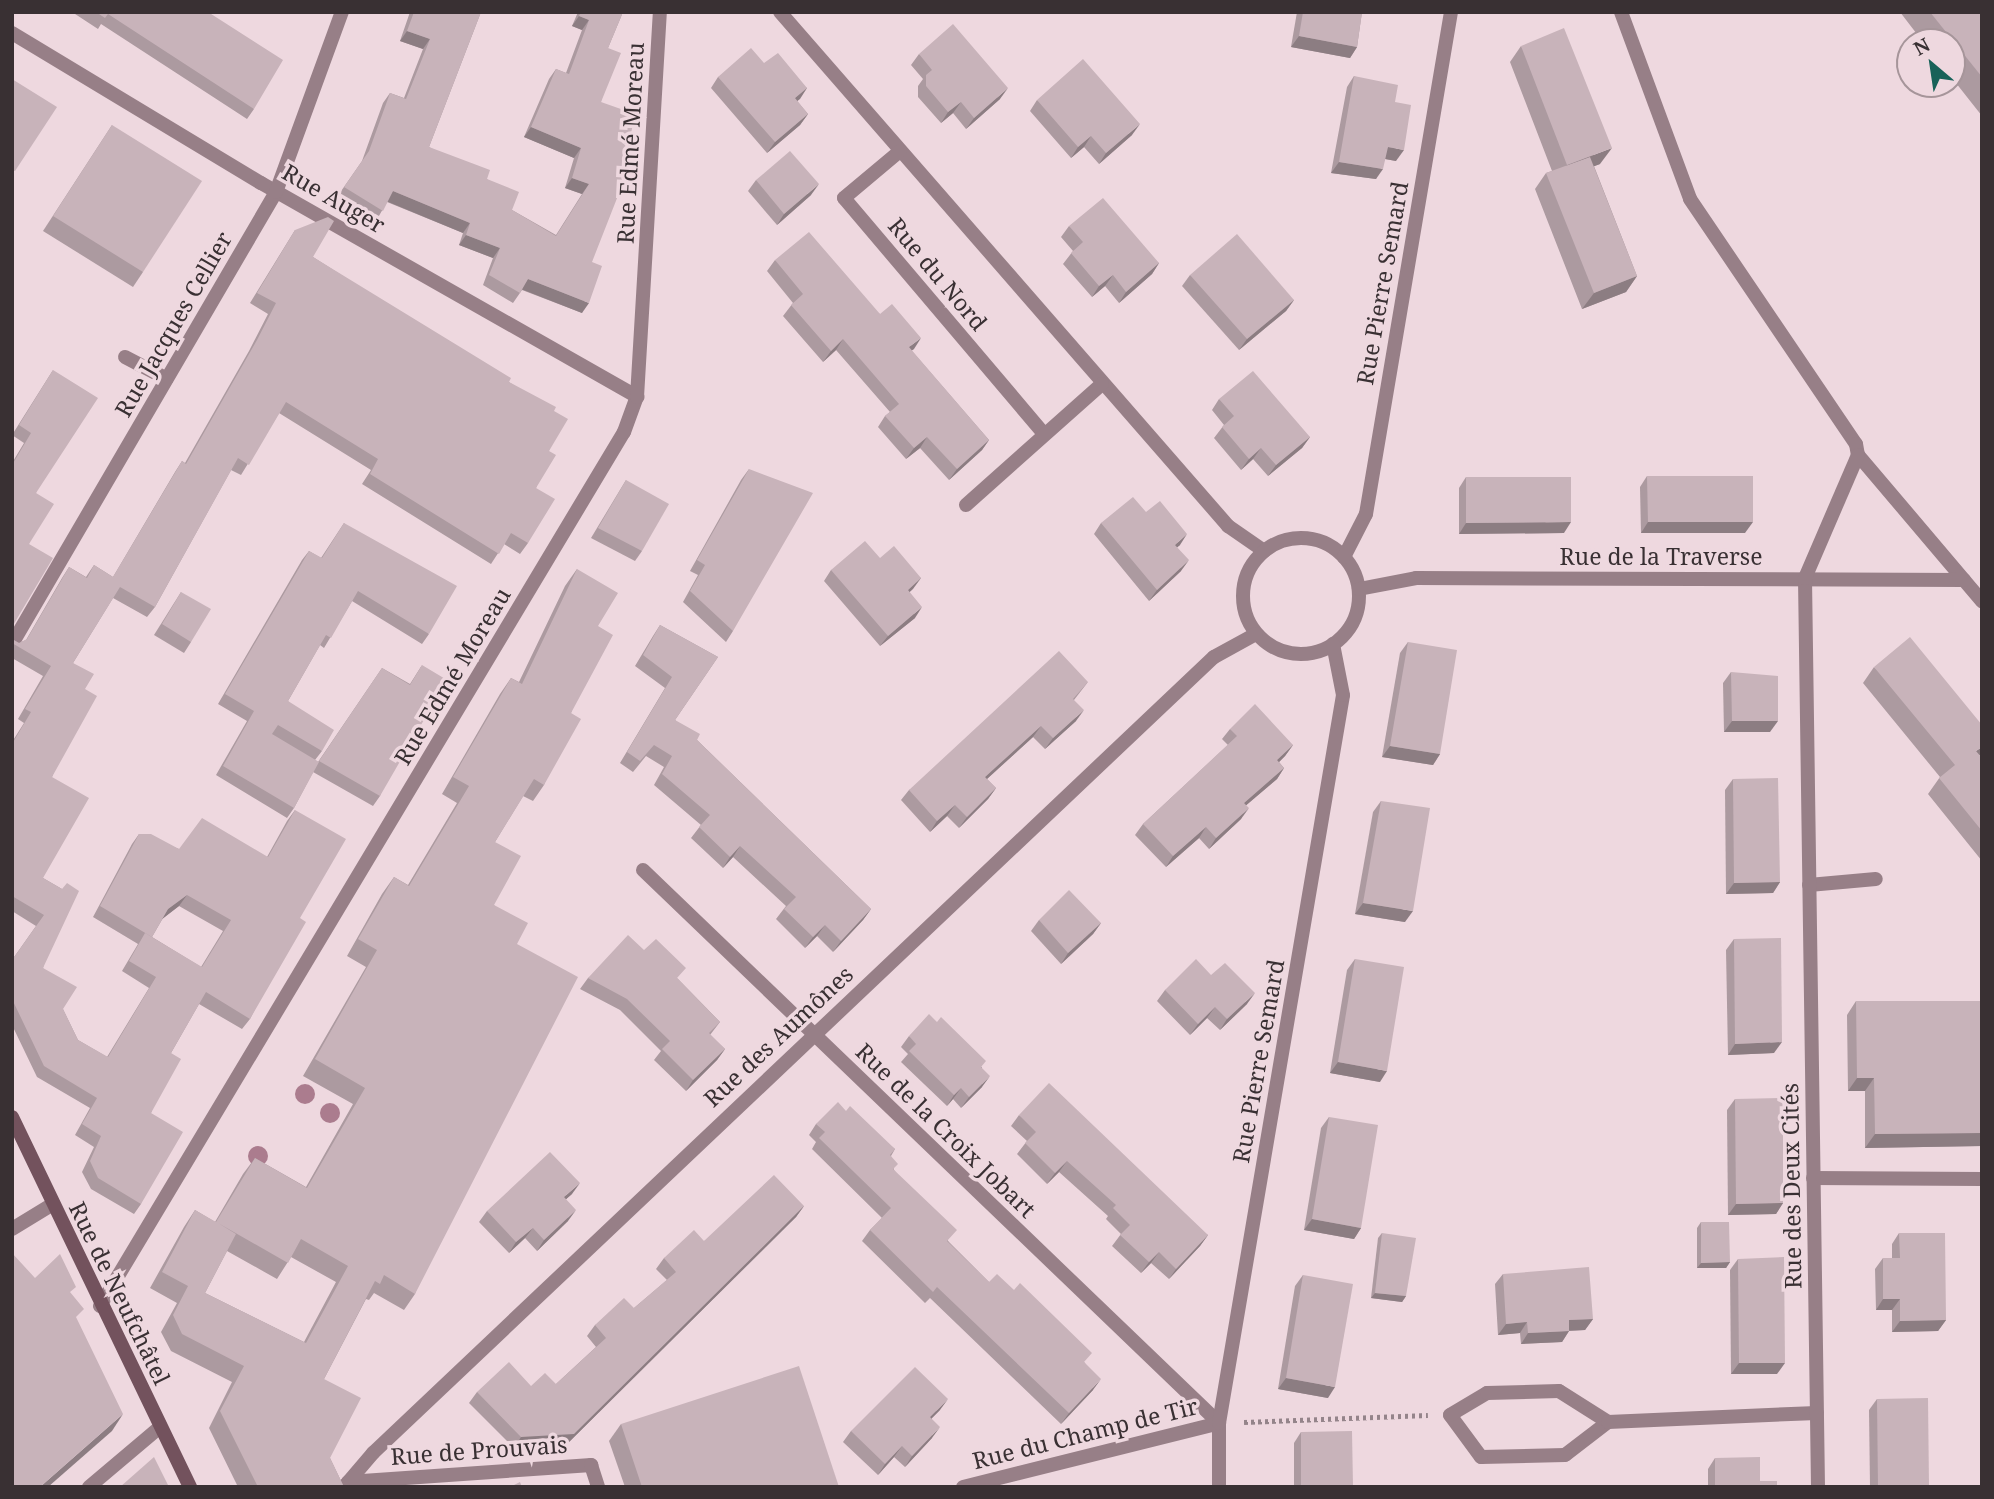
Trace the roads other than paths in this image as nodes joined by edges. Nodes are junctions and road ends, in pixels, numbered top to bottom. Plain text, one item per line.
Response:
1 (342, 12) edge
2 (660, 12) edge
3 (780, 12) edge
4 (1451, 12) edge
5 (1621, 12) edge
6 (12, 33) edge
7 (900, 150) junction
8 (276, 192) junction
9 (125, 357) dead end
10 (167, 379) junction
11 (1102, 384) junction
12 (637, 397) junction
13 (1044, 435) junction
14 (1858, 455) junction
15 (965, 505) dead end
16 (1264, 551) junction
17 (1344, 557) junction
18 (1805, 578) junction
19 (1964, 580) junction
20 (1359, 589) junction
21 (1982, 601) edge
22 (1256, 634) junction
23 (12, 644) edge
24 (1333, 644) junction
25 (643, 870) dead end
26 (1876, 879) dead end
27 (1809, 885) junction
28 (814, 1034) junction
29 (12, 1117) edge
30 (1813, 1178) junction
31 (1982, 1179) edge
32 (53, 1204) junction
33 (12, 1229) edge
34 (100, 1306) junction
35 (1817, 1413) junction
36 (1608, 1422) junction
37 (1219, 1423) junction
38 (160, 1427) junction
39 (346, 1484) edge
40 (89, 1487) edge
41 (190, 1487) edge
42 (598, 1487) edge
43 (963, 1487) edge
44 (1219, 1487) edge
45 (1818, 1487) edge

1 - 8 street, Rue Jacques Cellier
2 - 12 street, Rue Edmé Moreau
3 - 7 street
4 - 17 street, Rue Pierre Semard
5 - 14 street
6 - 8 street, Rue Auger
7 - 11 street
7 - 13 street, Rue du Nord
8 - 10 street, Rue Jacques Cellier
8 - 12 street, Rue Auger
9 - 10 street
10 - 23 street, Rue Jacques Cellier
11 - 13 street
11 - 16 street
12 - 34 street, Rue Edmé Moreau
13 - 15 street
14 - 18 street, Rue des Deux Cités
14 - 19 street
16 - 17 street
16 - 22 street
17 - 20 street
18 - 19 street, Rue de la Traverse
18 - 20 street, Rue de la Traverse
18 - 27 street, Rue des Deux Cités
19 - 21 street
20 - 24 street
22 - 24 street
22 - 28 street, Rue des Aumônes
24 - 37 street, Rue Pierre Semard
25 - 28 street, Rue de la Croix Jobart
26 - 27 street
27 - 30 street, Rue des Deux Cités
28 - 37 street, Rue de la Croix Jobart
28 - 39 street, Rue des Aumônes
29 - 32 main road, Rue de Neufchâtel
30 - 31 street
30 - 35 street, Rue des Deux Cités
32 - 33 street
32 - 34 main road, Rue de Neufchâtel
34 - 38 main road, Rue de Neufchâtel
35 - 36 street
35 - 45 street, Rue des Deux Cités
36 - 36 street
37 - 43 street, Rue du Champ de Tir
37 - 44 street, Rue Pierre Semard
38 - 40 street
38 - 41 main road, Rue de Neufchâtel
39 - 42 street, Rue de Prouvais

